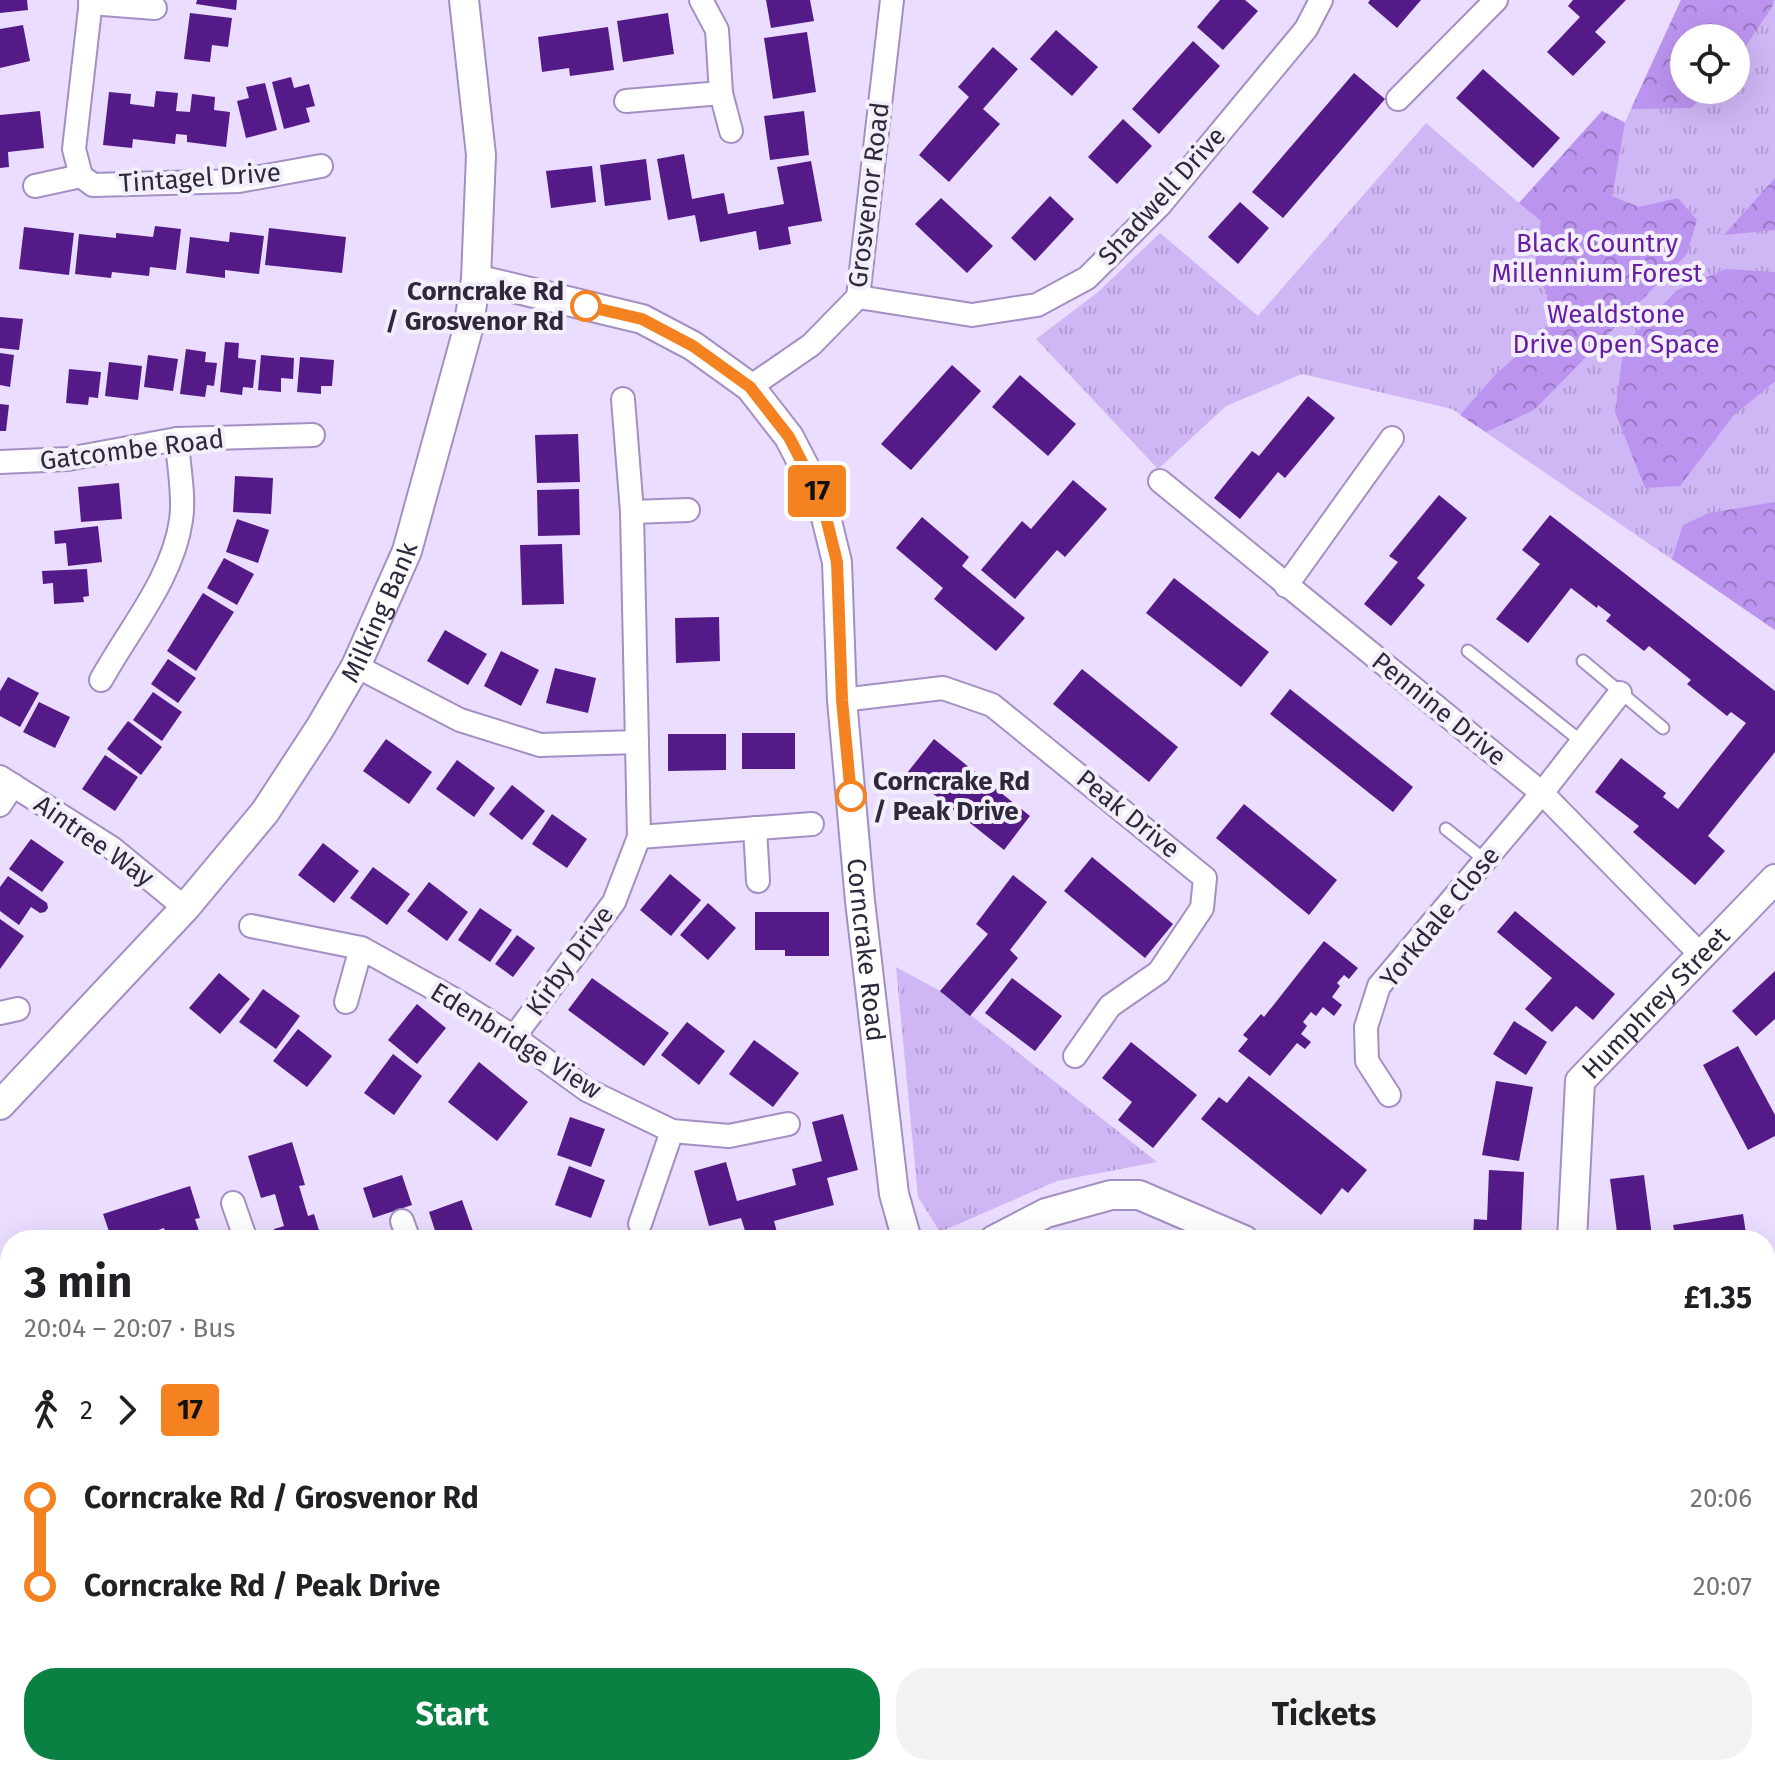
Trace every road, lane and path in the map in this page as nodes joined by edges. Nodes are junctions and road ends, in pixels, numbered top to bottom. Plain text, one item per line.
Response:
1 (464, 0) edge
2 (701, 0) edge
3 (892, 0) edge
4 (1321, 0) edge
5 (1496, 0) edge
6 (90, 1) edge
7 (155, 8) dead end
8 (721, 93) junction
9 (1398, 99) dead end
10 (626, 101) dead end
11 (731, 131) dead end
12 (321, 166) dead end
13 (81, 176) junction
14 (35, 186) dead end
15 (476, 279) junction
16 (858, 297) junction
17 (750, 387) junction
18 (623, 399) dead end
19 (313, 435) dead end
20 (1392, 438) dead end
21 (177, 439) junction
22 (0, 462) edge
23 (1160, 481) dead end
24 (688, 510) dead end
25 (632, 512) junction
26 (1286, 586) junction
27 (1468, 651) dead end
28 (1583, 661) dead end
29 (356, 666) junction
30 (101, 680) dead end
31 (1620, 693) junction
32 (842, 700) junction
33 (1663, 728) dead end
34 (637, 742) junction
35 (1582, 742) junction
36 (7, 781) edge
37 (1542, 793) junction
38 (0, 805) edge
39 (812, 824) dead end
40 (755, 828) junction
41 (1446, 829) dead end
42 (639, 837) junction
43 (1485, 860) junction
44 (1775, 879) edge
45 (758, 881) dead end
46 (185, 908) junction
47 (251, 926) dead end
48 (361, 948) junction
49 (1701, 955) junction
50 (346, 1002) dead end
51 (514, 1037) junction
52 (1075, 1056) dead end
53 (1389, 1095) dead end
54 (0, 1105) edge
55 (788, 1124) dead end
56 (672, 1131) junction
57 (233, 1203) dead end
58 (640, 1224) dead end
59 (242, 1230) edge
60 (904, 1230) edge
61 (1013, 1230) edge
62 (1221, 1230) edge
63 (1573, 1230) edge

1 - 15 street, Milking Bank
2 - 8 street
3 - 16 street, Grosvenor Road
4 - 16 street, Shadwell Drive
5 - 9 street
6 - 7 street, Tintagel Drive
6 - 13 street, Tintagel Drive
8 - 10 street
8 - 11 street
12 - 13 street, Tintagel Drive
13 - 14 street, Tintagel Drive
15 - 17 street
15 - 29 street, Milking Bank
16 - 17 street, Grosvenor Road
17 - 32 street, Corncrake Road
18 - 25 street, Kirby Drive
19 - 21 street, Gatcombe Road
20 - 26 street
21 - 22 street, Gatcombe Road
21 - 30 street
23 - 26 street, Pennine Drive
24 - 25 street
25 - 34 street, Kirby Drive
26 - 37 street, Pennine Drive
27 - 35 lane
28 - 31 lane
29 - 34 street
29 - 46 street, Milking Bank
31 - 33 lane
31 - 35 street, Yorkdale Close
32 - 52 street, Peak Drive
32 - 60 street, Corncrake Road
34 - 42 street, Kirby Drive
35 - 37 street, Yorkdale Close
36 - 38 street
36 - 46 street, Aintree Way
37 - 43 street, Yorkdale Close
37 - 49 street, Pennine Drive
39 - 40 street
40 - 42 street
40 - 45 street
41 - 43 lane
42 - 51 street, Kirby Drive
43 - 53 street, Yorkdale Close
44 - 49 street, Humphrey Street
46 - 54 street, Milking Bank
47 - 48 street, Edenbridge View
48 - 50 street
48 - 51 street, Edenbridge View
49 - 63 street, Humphrey Street
51 - 56 street, Edenbridge View
55 - 56 street, Edenbridge View
56 - 58 street
57 - 59 street
61 - 62 street

